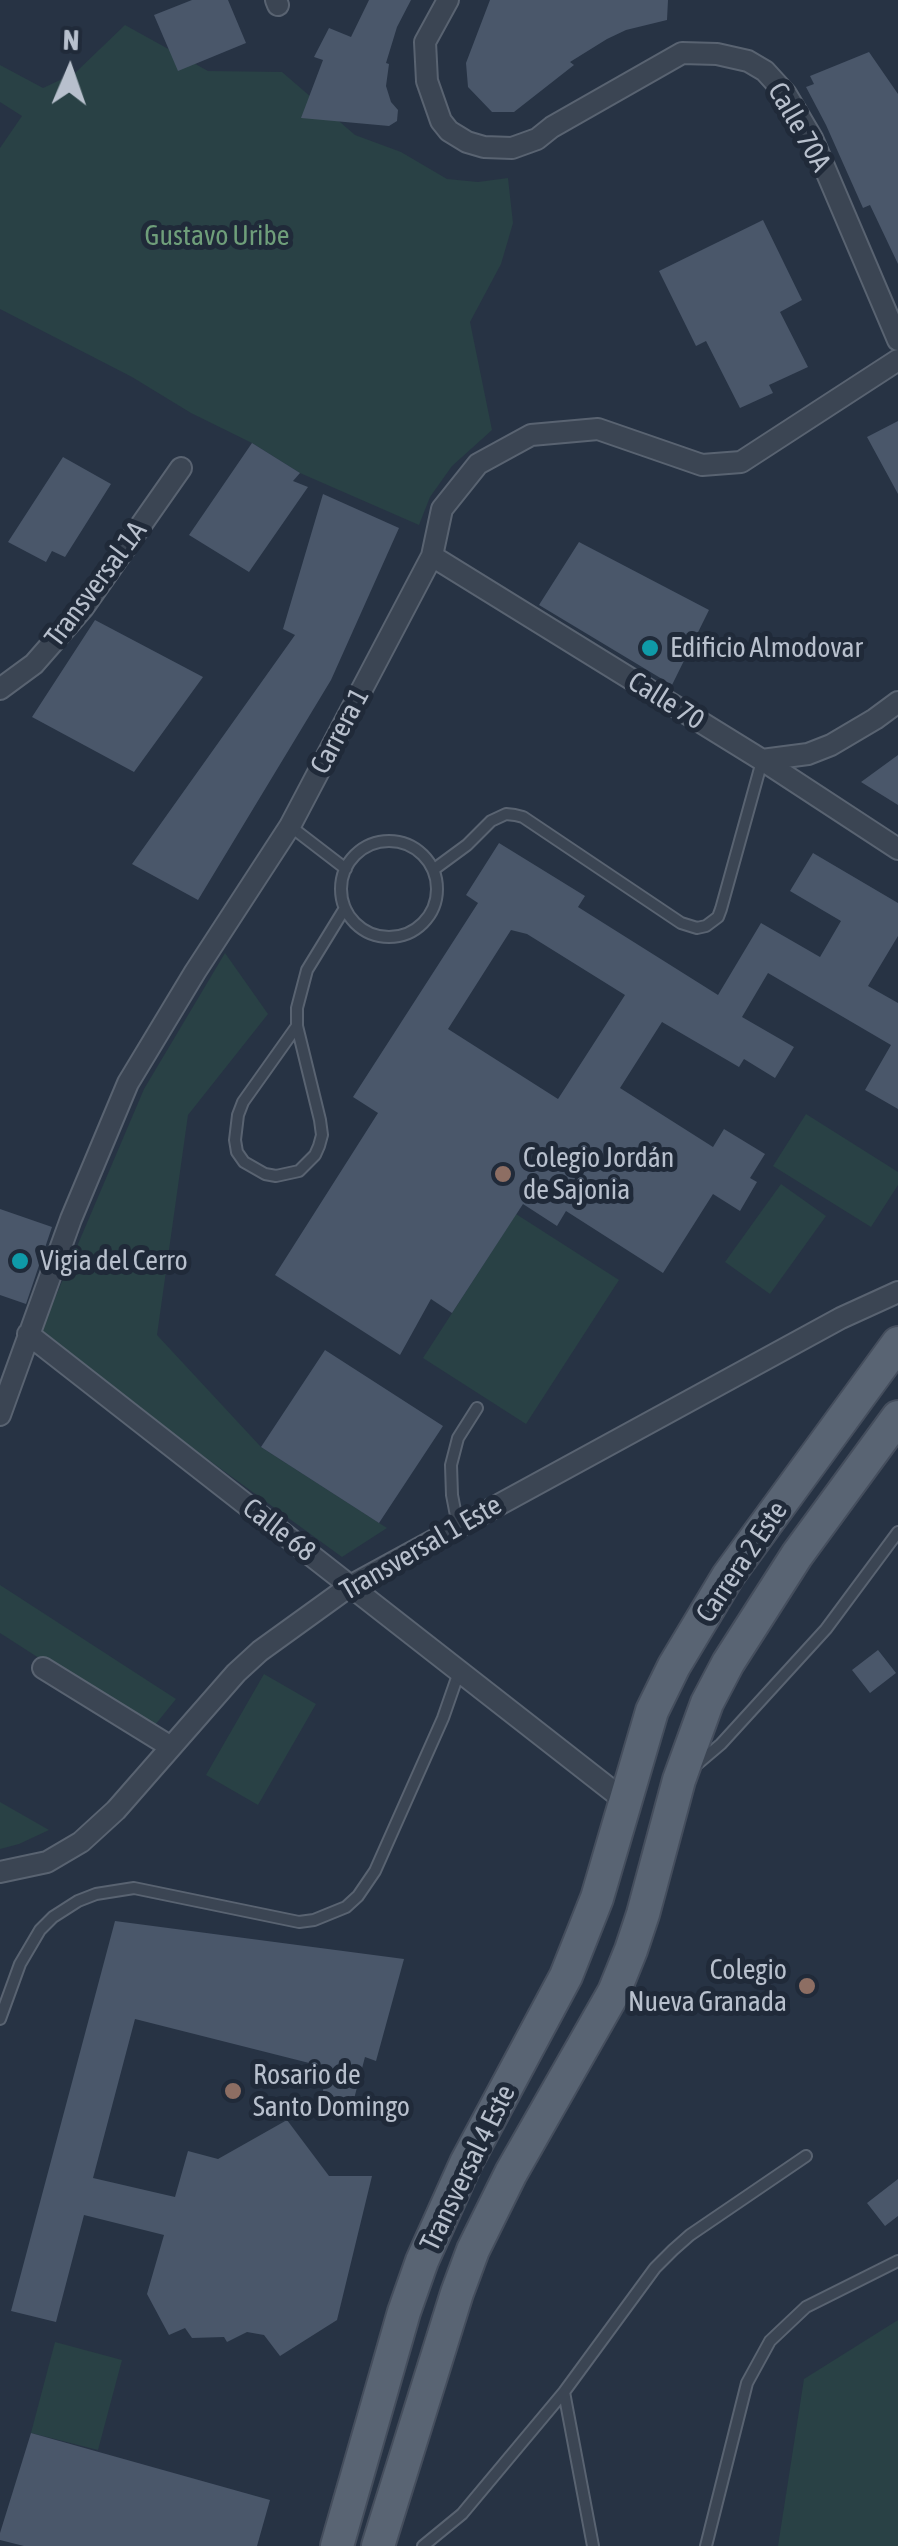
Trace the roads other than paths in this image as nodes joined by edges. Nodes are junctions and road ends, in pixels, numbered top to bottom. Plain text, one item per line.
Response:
1 (448, 0) edge
2 (898, 340) edge
3 (898, 360) edge
4 (182, 468) dead end
5 (432, 556) junction
6 (0, 690) edge
7 (898, 702) edge
8 (762, 760) junction
9 (290, 826) junction
10 (898, 849) edge
11 (346, 869) junction
12 (433, 870) junction
13 (345, 908) junction
14 (297, 1026) junction
15 (898, 1292) edge
16 (28, 1334) junction
17 (898, 1343) edge
18 (477, 1408) dead end
19 (0, 1415) edge
20 (898, 1418) edge
21 (458, 1526) junction
22 (898, 1532) edge
23 (350, 1586) junction
24 (42, 1668) dead end
25 (460, 1671) junction
26 (171, 1747) junction
27 (679, 1780) junction
28 (624, 1800) junction
29 (669, 1817) joint
30 (0, 1872) edge
31 (0, 2019) edge
32 (806, 2156) dead end
33 (898, 2261) edge
34 (564, 2392) junction
35 (338, 2546) edge
36 (378, 2546) edge
37 (424, 2546) edge
38 (593, 2546) edge
39 (706, 2546) edge

1 - 2 street, Calle 70A
3 - 5 street, Carrera 1
4 - 6 street, Transversal 1A
5 - 8 street, Calle 70
5 - 9 street, Carrera 1
7 - 8 street
8 - 10 street, Calle 70
8 - 12 lane
9 - 11 lane
9 - 16 street, Carrera 1
11 - 12 lane
11 - 13 lane
12 - 13 lane
13 - 14 lane
14 - 14 lane
15 - 21 street, Transversal 1 Este
16 - 19 street, Carrera 1
16 - 23 street, Calle 68
17 - 28 main road, Carrera 2 Este
18 - 21 lane
20 - 27 main road, Carrera 2 Este
21 - 23 street, Transversal 1 Este
22 - 27 lane
23 - 25 street, Calle 68
23 - 26 street, Transversal 1 Este
24 - 26 street
25 - 28 street, Calle 68
25 - 31 lane
26 - 30 street, Transversal 1 Este
27 - 29 main road, Carrera 2 Este
28 - 35 main road, Transversal 4 Este
29 - 36 main road, Transversal 4 Este
32 - 34 lane
33 - 39 lane
34 - 37 lane
34 - 38 lane

